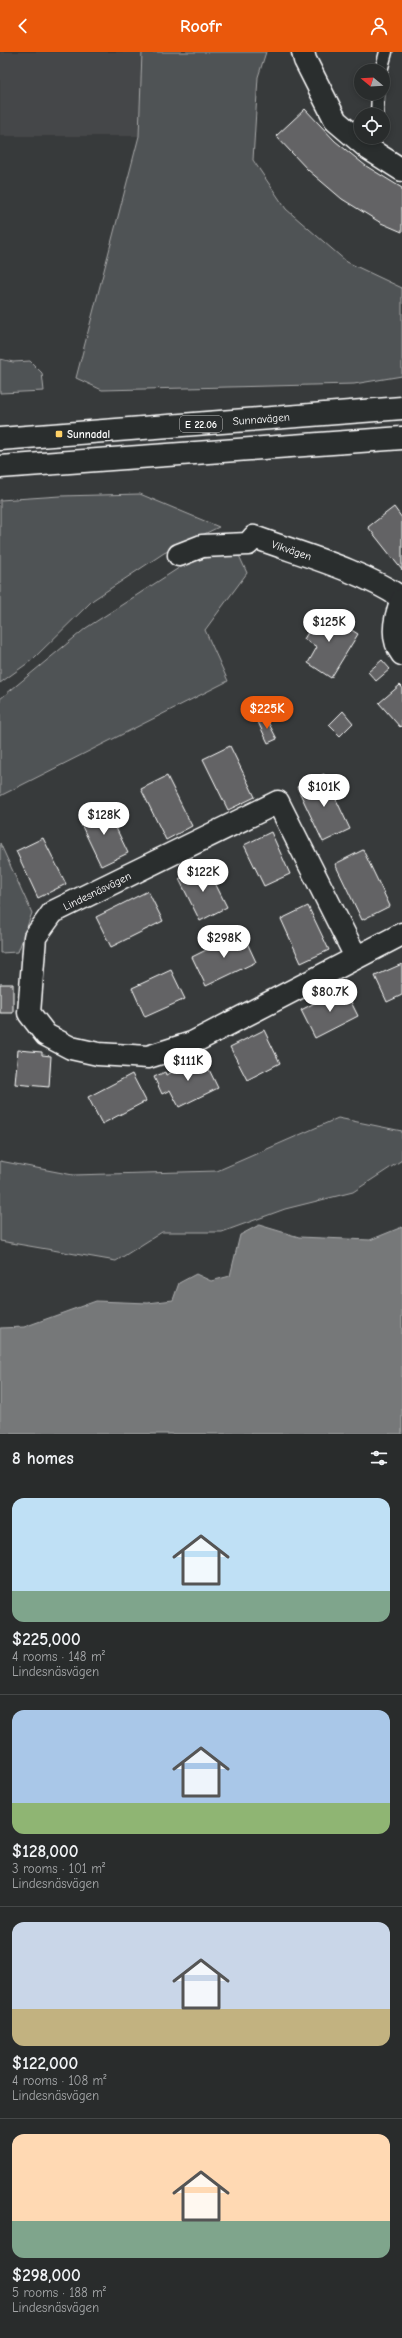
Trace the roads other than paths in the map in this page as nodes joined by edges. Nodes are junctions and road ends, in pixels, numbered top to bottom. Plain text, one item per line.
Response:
1 (303, 52) edge
2 (386, 52) edge
3 (383, 64) edge
4 (354, 132) edge
5 (372, 144) edge
6 (402, 170) edge
7 (402, 408) edge
8 (402, 438) edge
9 (0, 439) edge
10 (0, 467) edge
11 (179, 555) dead end
12 (402, 599) edge
13 (402, 654) edge
14 (402, 934) edge
15 (356, 957) junction

1 - 4 main road
2 - 3 lane
5 - 6 main road
7 - 9 main road, Sunnavägen / E 22.06
8 - 10 main road
11 - 12 main road, Vikvägen
12 - 13 main road
14 - 15 main road, Lindesnäsvägen
15 - 15 main road, Lindesnäsvägen

